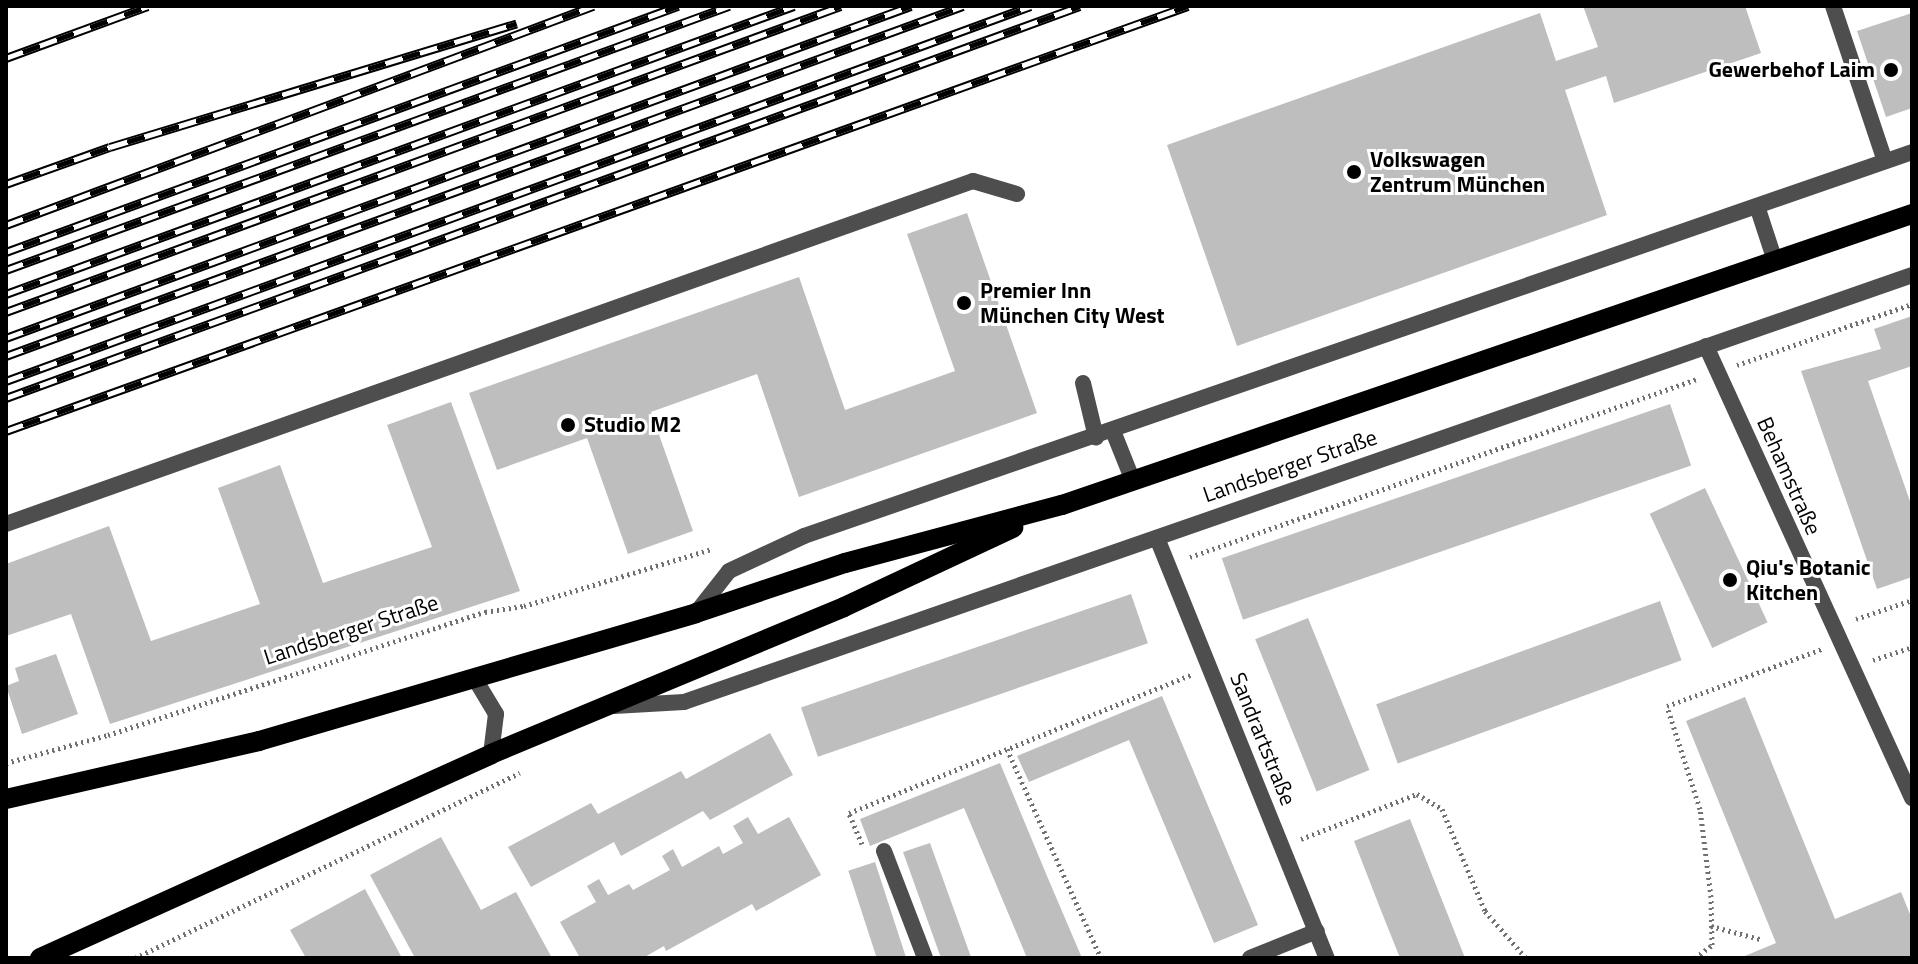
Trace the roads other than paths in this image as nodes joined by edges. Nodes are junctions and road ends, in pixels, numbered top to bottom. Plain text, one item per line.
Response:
1 (1833, 6) edge
2 (1912, 152) edge
3 (1885, 161) junction
4 (1017, 194) dead end
5 (1757, 206) junction
6 (1912, 214) edge
7 (1775, 261) junction
8 (1912, 275) edge
9 (1706, 346) junction
10 (1083, 383) dead end
11 (1113, 431) junction
12 (1096, 437) junction
13 (1133, 481) junction
14 (1062, 505) junction
15 (6, 524) edge
16 (1157, 538) junction
17 (696, 613) junction
18 (475, 679) junction
19 (601, 707) junction
20 (491, 754) junction
21 (1912, 798) edge
22 (6, 799) edge
23 (884, 851) road end
24 (1317, 931) junction
25 (40, 958) edge
26 (925, 958) edge
27 (1250, 958) edge
28 (1327, 958) edge

1 - 3 street
2 - 3 street
3 - 5 street
4 - 15 street
5 - 7 street
5 - 11 street
6 - 7 main road, Landsberger Straße
7 - 13 main road, Landsberger Straße
8 - 9 street, Landsberger Straße
9 - 16 street, Landsberger Straße
9 - 21 street, Behamstraße
10 - 12 street
11 - 12 street
11 - 13 street
12 - 17 street
13 - 14 main road, Landsberger Straße
14 - 17 main road, Landsberger Straße
14 - 19 main road, Landsberger Straße
16 - 19 street, Landsberger Straße
16 - 24 street, Sandrartstraße
17 - 18 main road, Landsberger Straße
18 - 20 street
18 - 22 main road, Landsberger Straße
19 - 20 main road, Landsberger Straße
20 - 25 main road, Landsberger Straße
23 - 26 street
24 - 27 street
24 - 28 street, Sandrartstraße

